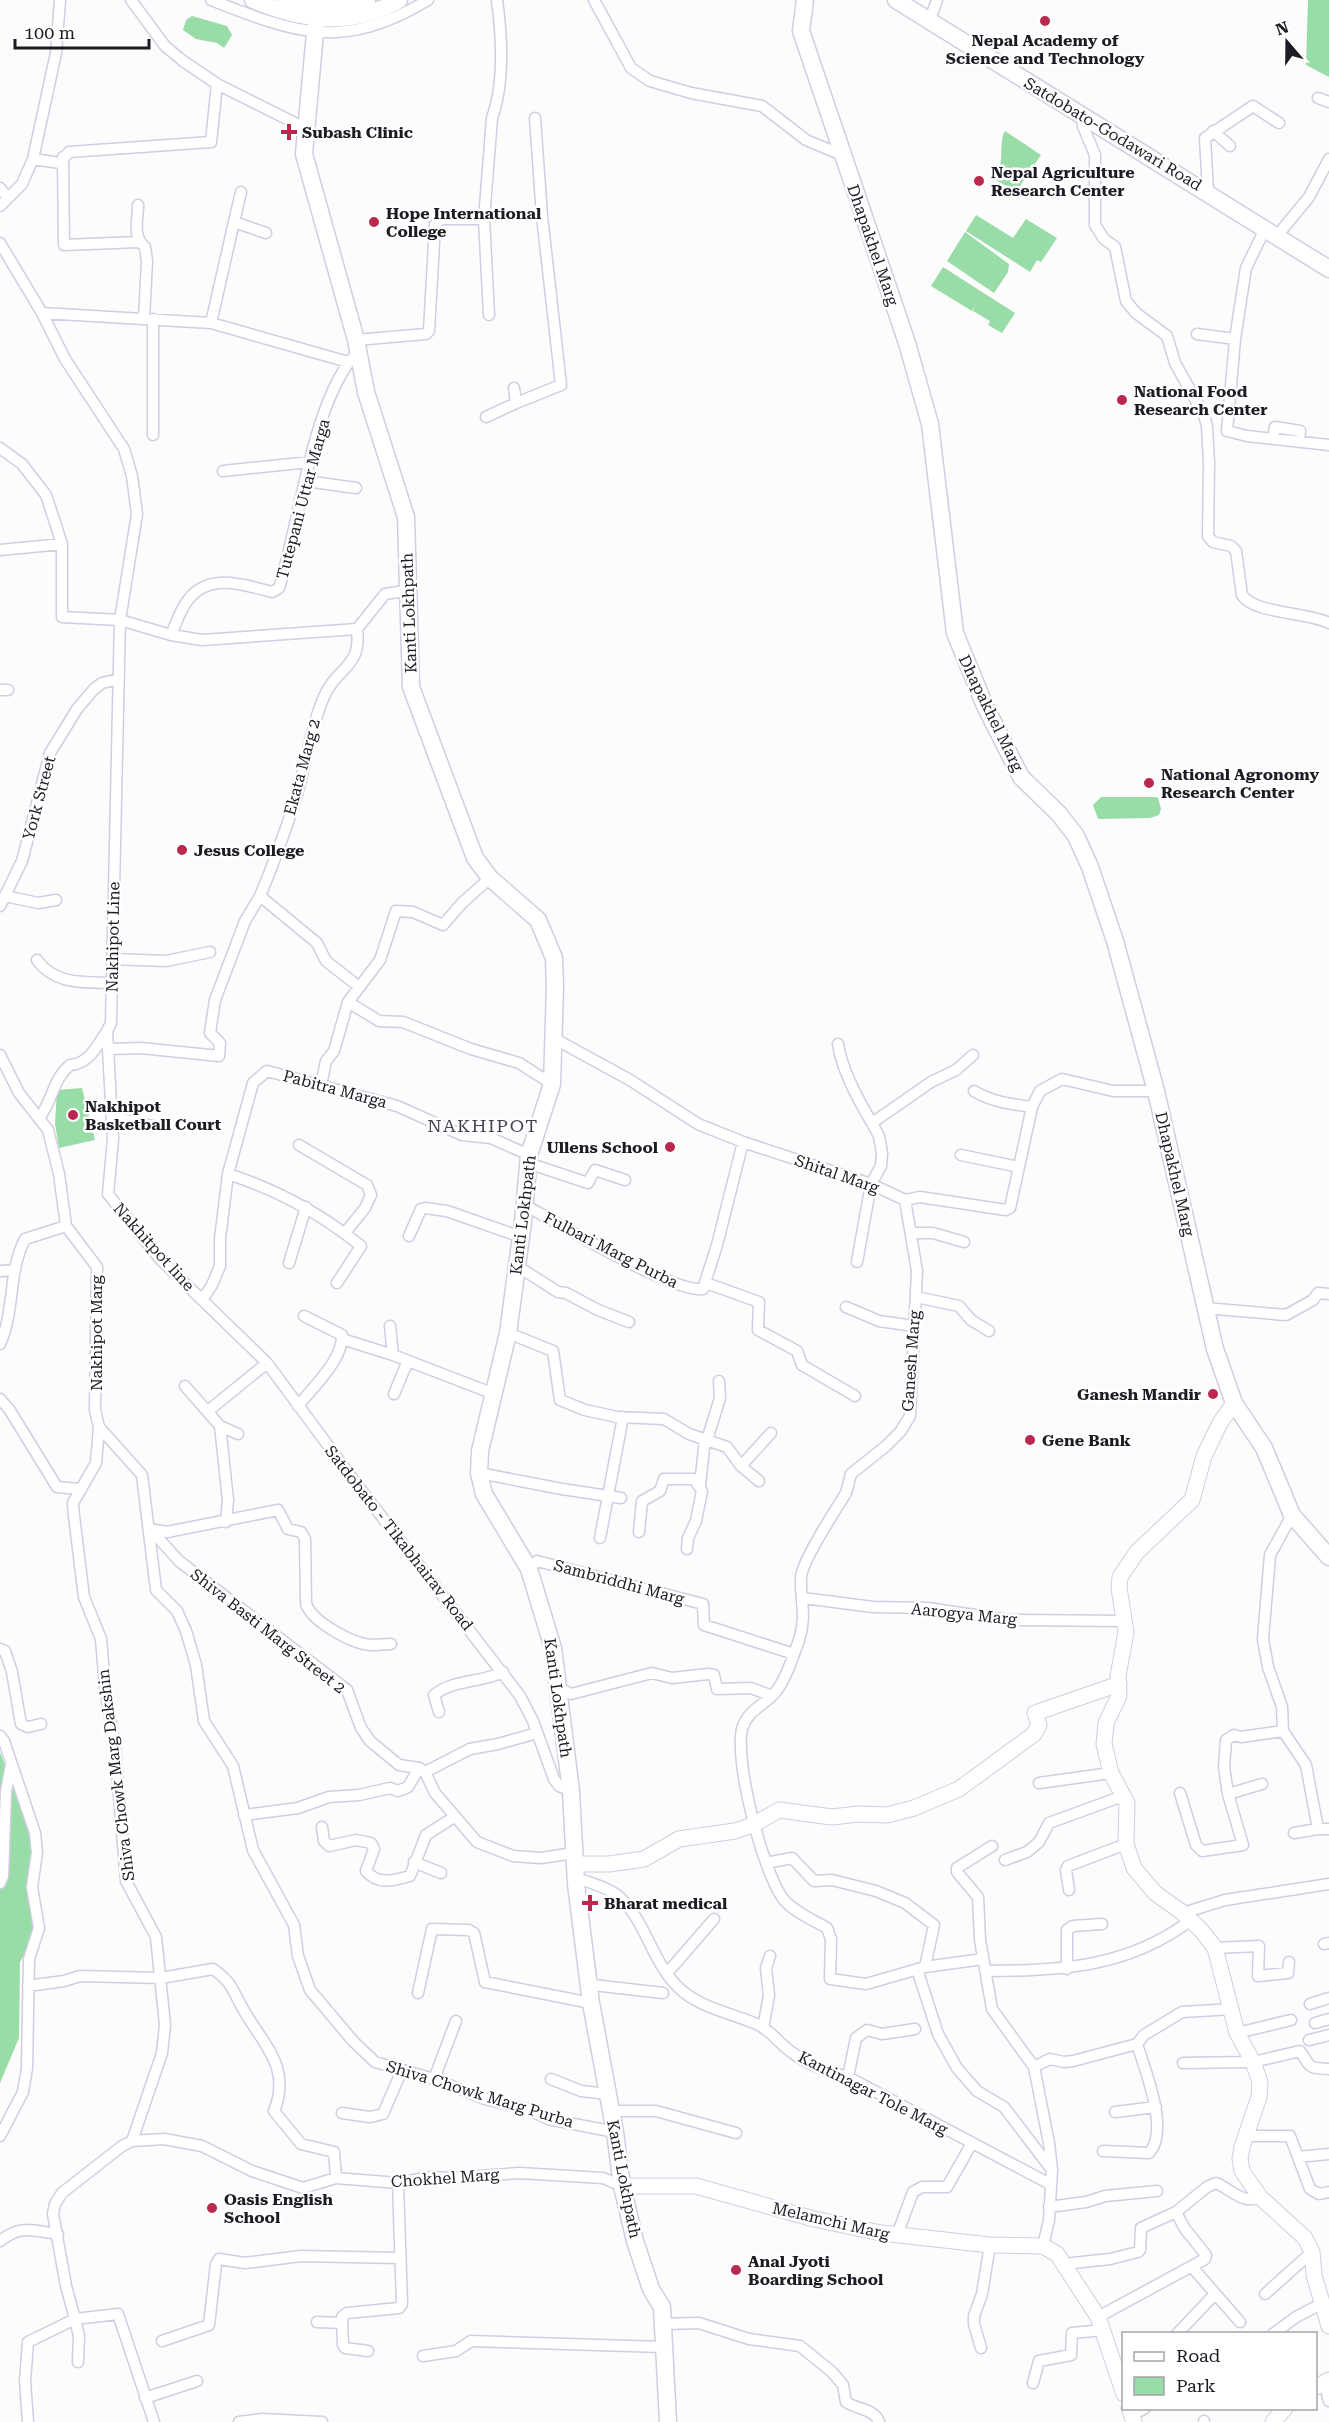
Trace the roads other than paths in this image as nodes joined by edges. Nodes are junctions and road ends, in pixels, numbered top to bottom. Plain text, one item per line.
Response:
1 (60, 0) edge
2 (131, 0) edge
3 (211, 0) edge
4 (252, 0) edge
5 (287, 0) edge
6 (366, 0) edge
7 (399, 0) edge
8 (428, 0) edge
9 (497, 0) edge
10 (594, 0) edge
11 (805, 0) edge
12 (896, 0) edge
13 (937, 0) edge
14 (317, 14) edge
15 (929, 22) junction
16 (217, 84) junction
17 (1318, 98) dead end
18 (1329, 102) edge
19 (1082, 116) junction
20 (535, 118) dead end
21 (1279, 123) dead end
22 (305, 128) junction
23 (1212, 131) junction
24 (1230, 146) dead end
25 (842, 155) junction
26 (63, 157) junction
27 (33, 159) junction
28 (1329, 159) edge
29 (0, 188) edge
30 (1208, 191) junction
31 (242, 192) dead end
32 (4, 202) edge
33 (138, 205) dead end
34 (484, 219) junction
35 (234, 222) junction
36 (266, 233) dead end
37 (1270, 234) junction
38 (139, 242) junction
39 (2, 247) edge
40 (0, 266) edge
41 (1329, 269) edge
42 (42, 313) junction
43 (489, 315) dead end
44 (149, 319) junction
45 (211, 323) junction
46 (1197, 334) dead end
47 (1235, 339) junction
48 (354, 351) junction
49 (514, 388) dead end
50 (516, 403) junction
51 (486, 417) dead end
52 (153, 435) dead end
53 (1329, 445) edge
54 (0, 448) edge
55 (310, 462) junction
56 (223, 471) dead end
57 (306, 481) junction
58 (356, 488) dead end
59 (62, 544) junction
60 (0, 550) edge
61 (410, 590) junction
62 (120, 620) junction
63 (1329, 623) edge
64 (357, 629) junction
65 (171, 635) junction
66 (119, 679) junction
67 (490, 878) junction
68 (260, 896) junction
69 (56, 900) dead end
70 (2, 901) edge
71 (210, 952) dead end
72 (112, 959) junction
73 (37, 960) dead end
74 (112, 983) junction
75 (358, 986) junction
76 (348, 1002) junction
77 (107, 1031) junction
78 (555, 1039) junction
79 (838, 1044) dead end
80 (110, 1048) junction
81 (973, 1054) dead end
82 (0, 1055) edge
83 (552, 1083) junction
84 (321, 1084) junction
85 (974, 1090) dead end
86 (1156, 1091) junction
87 (1032, 1107) junction
88 (40, 1117) junction
89 (112, 1117) junction
90 (872, 1123) junction
91 (153, 1126) dead end
92 (743, 1142) junction
93 (299, 1145) dead end
94 (961, 1155) dead end
95 (529, 1159) junction
96 (1019, 1167) junction
97 (228, 1174) junction
98 (625, 1180) dead end
99 (871, 1184) junction
100 (108, 1194) joint
101 (904, 1200) junction
102 (525, 1205) junction
103 (306, 1207) junction
104 (66, 1226) junction
105 (345, 1233) junction
106 (912, 1233) junction
107 (409, 1236) dead end
108 (521, 1237) junction
109 (964, 1242) dead end
110 (856, 1262) dead end
111 (289, 1263) dead end
112 (517, 1266) junction
113 (15, 1270) junction
114 (0, 1271) edge
115 (337, 1283) dead end
116 (706, 1283) junction
117 (1329, 1294) edge
118 (916, 1297) junction
119 (202, 1300) junction
120 (846, 1307) dead end
121 (1205, 1308) junction
122 (304, 1316) dead end
123 (629, 1322) dead end
124 (390, 1326) dead end
125 (914, 1326) junction
126 (989, 1331) dead end
127 (508, 1333) junction
128 (342, 1339) junction
129 (0, 1344) edge
130 (393, 1355) junction
131 (267, 1363) junction
132 (407, 1363) junction
133 (719, 1381) dead end
134 (185, 1386) dead end
135 (394, 1394) dead end
136 (494, 1394) junction
137 (855, 1396) dead end
138 (0, 1399) edge
139 (1234, 1403) junction
140 (298, 1406) junction
141 (208, 1411) junction
142 (623, 1417) junction
143 (220, 1426) junction
144 (99, 1427) junction
145 (771, 1433) dead end
146 (238, 1434) dead end
147 (706, 1440) junction
148 (741, 1466) junction
149 (479, 1473) junction
150 (759, 1481) dead end
151 (700, 1485) junction
152 (79, 1489) junction
153 (608, 1496) junction
154 (621, 1498) dead end
155 (1292, 1515) junction
156 (226, 1522) junction
157 (150, 1529) junction
158 (639, 1532) dead end
159 (600, 1538) dead end
160 (687, 1549) dead end
161 (1329, 1557) edge
162 (529, 1569) junction
163 (803, 1598) junction
164 (1125, 1622) junction
165 (391, 1644) dead end
166 (0, 1649) edge
167 (794, 1654) junction
168 (503, 1672) junction
169 (1119, 1684) junction
170 (560, 1688) junction
171 (772, 1696) junction
172 (439, 1712) dead end
173 (41, 1724) dead end
174 (1283, 1731) junction
175 (537, 1732) junction
176 (0, 1736) edge
177 (11, 1762) junction
178 (422, 1770) junction
179 (1111, 1773) junction
180 (1039, 1783) dead end
181 (1262, 1784) dead end
182 (571, 1791) junction
183 (1180, 1793) dead end
184 (1228, 1794) junction
185 (1124, 1796) junction
186 (244, 1815) junction
187 (454, 1817) junction
188 (753, 1825) junction
189 (322, 1827) dead end
190 (1323, 1829) edge
191 (1294, 1833) dead end
192 (1126, 1844) junction
193 (992, 1846) dead end
194 (574, 1858) junction
195 (1005, 1860) dead end
196 (414, 1862) junction
197 (766, 1863) junction
198 (441, 1873) dead end
199 (0, 1883) edge
200 (576, 1884) junction
201 (1329, 1884) edge
202 (1069, 1890) dead end
203 (1187, 1916) junction
204 (714, 1919) dead end
205 (1102, 1924) dead end
206 (1215, 1948) junction
207 (770, 1956) dead end
208 (983, 1959) junction
209 (1289, 1962) dead end
210 (921, 1968) junction
211 (1067, 1969) junction
212 (986, 1971) junction
213 (668, 1972) junction
214 (161, 1978) junction
215 (28, 1986) junction
216 (418, 1993) dead end
217 (663, 1993) dead end
218 (590, 1995) junction
219 (1329, 1998) edge
220 (1310, 2004) dead end
221 (1233, 2009) junction
222 (1329, 2019) edge
223 (1291, 2020) dead end
224 (456, 2021) dead end
225 (1315, 2023) dead end
226 (763, 2028) junction
227 (915, 2029) dead end
228 (1237, 2033) junction
229 (1329, 2035) edge
230 (1309, 2040) dead end
231 (1137, 2044) junction
232 (1253, 2062) junction
233 (1184, 2063) dead end
234 (1034, 2067) junction
235 (1329, 2069) edge
236 (402, 2070) junction
237 (848, 2077) junction
238 (434, 2079) junction
239 (551, 2079) dead end
240 (608, 2094) junction
241 (1156, 2107) junction
242 (611, 2112) junction
243 (1115, 2112) dead end
244 (342, 2113) dead end
245 (615, 2132) junction
246 (736, 2133) dead end
247 (0, 2136) edge
248 (1244, 2136) junction
249 (132, 2141) junction
250 (972, 2143) junction
251 (1103, 2151) dead end
252 (1329, 2154) edge
253 (1298, 2157) junction
254 (1052, 2170) junction
255 (336, 2178) junction
256 (398, 2183) junction
257 (1050, 2184) junction
258 (622, 2187) junction
259 (1157, 2191) dead end
260 (1329, 2192) edge
261 (1260, 2197) junction
262 (1049, 2207) junction
263 (1176, 2212) junction
264 (58, 2234) junction
265 (897, 2235) junction
266 (0, 2241) edge
267 (990, 2245) junction
268 (1043, 2246) junction
269 (1312, 2252) junction
270 (399, 2258) junction
271 (1064, 2264) junction
272 (1192, 2267) junction
273 (1265, 2294) dead end
274 (1214, 2295) junction
275 (1321, 2304) junction
276 (75, 2319) junction
277 (317, 2322) dead end
278 (1240, 2322) dead end
279 (1328, 2322) edge
280 (342, 2323) junction
281 (1100, 2323) junction
282 (663, 2324) junction
283 (1180, 2332) edge
284 (1276, 2332) edge
285 (162, 2342) dead end
286 (663, 2347) junction
287 (981, 2348) dead end
288 (368, 2350) dead end
289 (423, 2356) dead end
290 (78, 2362) dead end
291 (197, 2381) dead end
292 (1033, 2383) dead end
293 (1323, 2383) edge
294 (1122, 2388) edge
295 (145, 2398) junction
296 (1329, 2401) edge
297 (1284, 2410) edge
298 (28, 2422) edge
299 (154, 2422) edge
300 (239, 2422) edge
301 (322, 2422) edge
302 (668, 2422) edge
303 (879, 2422) edge
304 (1273, 2422) edge

1 - 27 street
2 - 16 street
3 - 14 street
4 - 14 main road
5 - 14 highway
6 - 14 highway
7 - 14 main road
8 - 14 street
9 - 34 street
10 - 25 street
11 - 25 main road, Dhapakhel Marg
12 - 15 main road, Satdobato-Godawari Road
13 - 15 street
14 - 22 main road, Kanti Lokhpath
15 - 19 main road, Satdobato-Godawari Road
16 - 22 street
16 - 26 street
17 - 18 street
19 - 30 main road, Satdobato-Godawari Road
19 - 63 street
20 - 50 street
21 - 23 street
22 - 48 main road, Kanti Lokhpath
23 - 24 street
23 - 30 street
25 - 86 main road, Dhapakhel Marg
26 - 27 street
26 - 38 street
27 - 32 street
28 - 37 street
29 - 32 street
30 - 37 main road, Satdobato-Godawari Road
31 - 35 street
33 - 38 street
34 - 43 street
34 - 48 street
35 - 36 street
35 - 45 street
37 - 41 main road, Satdobato-Godawari Road
37 - 47 street
38 - 44 street
39 - 40 street
39 - 42 street, Nakhipot Line
42 - 44 street
42 - 62 street, Nakhipot Line
44 - 45 street
44 - 52 street
45 - 48 street
46 - 47 street
47 - 53 street
48 - 55 street, Tutepani Uttar Marga
48 - 61 main road, Kanti Lokhpath
49 - 50 street
50 - 51 street
54 - 59 street
55 - 56 street
55 - 57 street, Tutepani Uttar Marga
57 - 58 street
57 - 65 street, Tutepani Uttar Marga
59 - 60 street
59 - 62 street
61 - 64 street
61 - 67 main road, Kanti Lokhpath
62 - 65 street
62 - 66 street, Nakhipot Line
64 - 65 street
64 - 68 street, Ekata Marg 2
66 - 70 street, York Street
66 - 72 street, Nakhipot Line
67 - 75 street
67 - 78 main road, Kanti Lokhpath
68 - 75 street
68 - 80 street, Ekata Marg 2
69 - 70 street
71 - 72 street
72 - 74 street, Nakhipot Line
73 - 74 street
74 - 77 street, Nakhipot Line
75 - 76 street
76 - 83 street
76 - 84 street
77 - 80 street, Nakhipot Line
77 - 88 street
78 - 83 main road, Kanti Lokhpath
78 - 92 street, Shital Marg
79 - 90 street
80 - 89 street, Nakhipot Line
81 - 90 street
82 - 88 street, Nakhipot Marg
83 - 95 main road, Kanti Lokhpath
84 - 95 street, Pabitra Marga
84 - 97 street, Pabitra Marga
85 - 87 street
86 - 87 street, Shital Marg
86 - 121 main road, Dhapakhel Marg
87 - 96 street, Shital Marg
88 - 104 street, Nakhipot Marg
89 - 91 street
89 - 100 street, Nakhipot Line
90 - 99 street
92 - 99 street, Shital Marg
92 - 116 street
93 - 105 street
94 - 96 street
95 - 98 street, Pabitra Marga
95 - 102 main road, Kanti Lokhpath
96 - 101 street, Shital Marg
97 - 103 street
97 - 119 street, Pabitra Marga
99 - 101 street, Shital Marg
99 - 110 street
100 - 119 street, Nakhitpot line
101 - 106 street, Ganesh Marg
102 - 108 main road, Kanti Lokhpath
102 - 116 street, Fulbari Marg Purba
103 - 105 street
103 - 111 street
104 - 113 street
104 - 144 street, Nakhipot Marg
105 - 115 street
106 - 109 street
106 - 118 street, Ganesh Marg
107 - 108 street
108 - 112 main road, Kanti Lokhpath
112 - 123 street
112 - 127 main road, Kanti Lokhpath
113 - 114 street
113 - 129 street
116 - 137 street, Fulbari Marg Purba
117 - 121 street
118 - 125 street, Ganesh Marg
118 - 126 street
119 - 131 street, Satdobato - Tikabhairav Road
120 - 125 street
121 - 139 main road, Dhapakhel Marg
122 - 128 street
124 - 130 street
125 - 163 street, Ganesh Marg
127 - 136 main road, Kanti Lokhpath
127 - 142 street
128 - 130 street
128 - 140 street
130 - 132 street
131 - 140 street, Satdobato - Tikabhairav Road
131 - 141 street
132 - 135 street
132 - 136 street
133 - 147 street
134 - 141 street
136 - 149 main road, Kanti Lokhpath
138 - 152 street
139 - 155 main road, Dhapakhel Marg
139 - 164 main road
140 - 168 street, Satdobato - Tikabhairav Road
141 - 143 street
142 - 147 street
142 - 153 street
143 - 146 street
143 - 156 street
144 - 152 street, Shiva Chowk Marg Dakshin
144 - 157 street, Shiva Chowk Marg Purba
145 - 148 street
147 - 148 street
147 - 151 street
148 - 150 street
149 - 153 street
149 - 162 main road, Kanti Lokhpath
151 - 158 street
151 - 160 street
152 - 214 street, Shiva Chowk Marg Dakshin
153 - 154 street
153 - 159 street
155 - 161 main road, Dhapakhel Marg
155 - 174 street
156 - 157 street
156 - 165 street
157 - 178 street, Shiva Basti Marg Street 2
157 - 186 street, Shiva Chowk Marg Purba
162 - 167 street, Sambriddhi Marg
162 - 170 main road, Kanti Lokhpath
163 - 164 street, Aarogya Marg
163 - 167 street, Ganesh Marg
164 - 169 main road
166 - 173 street
167 - 171 street, Ganesh Marg
168 - 172 street
168 - 175 street, Satdobato - Tikabhairav Road
169 - 179 main road
169 - 188 main road
170 - 171 street
170 - 182 main road, Kanti Lokhpath
171 - 188 street, Ganesh Marg
174 - 184 street
174 - 190 street
175 - 178 street
175 - 182 street, Satdobato - Tikabhairav Road
176 - 177 street
177 - 199 street
177 - 215 street
178 - 186 street
178 - 187 street
179 - 180 street
179 - 185 main road
181 - 184 street
182 - 194 main road, Kanti Lokhpath
183 - 184 street
185 - 192 main road
185 - 195 street
186 - 236 street, Shiva Chowk Marg Purba
187 - 194 street
187 - 196 street
188 - 194 main road
188 - 197 street
189 - 196 street
190 - 191 street
192 - 202 street
192 - 203 main road
193 - 208 street
194 - 200 main road, Kanti Lokhpath
196 - 198 street
197 - 210 street
197 - 210 street
200 - 213 street, Kantinagar Tole Marg
200 - 218 main road, Kanti Lokhpath
201 - 203 street
203 - 206 main road
203 - 211 street
204 - 213 street
205 - 211 street
206 - 209 street
206 - 221 main road
207 - 226 street
208 - 210 street
208 - 212 street
210 - 254 street
211 - 212 street
212 - 234 street
213 - 226 street, Kantinagar Tole Marg
214 - 215 street
214 - 249 street, Shiva Chowk Marg Dakshin
214 - 255 street
215 - 247 street
216 - 218 street
217 - 218 street
218 - 240 main road, Kanti Lokhpath
219 - 220 street
221 - 228 main road
221 - 231 street
222 - 225 street
223 - 228 street
224 - 238 street
226 - 237 street, Kantinagar Tole Marg
227 - 237 street
228 - 232 main road
229 - 230 street
231 - 234 street
231 - 241 street
232 - 233 street
232 - 235 street
232 - 248 main road
234 - 254 street
236 - 238 street, Shiva Chowk Marg Purba
236 - 244 street
237 - 250 street, Kantinagar Tole Marg
238 - 245 street, Shiva Chowk Marg Purba
239 - 240 street
240 - 242 main road, Kanti Lokhpath
241 - 243 street
241 - 251 street
242 - 245 main road, Kanti Lokhpath
242 - 246 street
245 - 258 main road, Kanti Lokhpath
248 - 253 street
248 - 261 main road
249 - 255 street, Chokhel Marg
249 - 264 street
250 - 257 street, Kantinagar Tole Marg
250 - 265 street
252 - 253 street
253 - 260 street
254 - 257 street
255 - 256 street, Chokhel Marg
256 - 258 street, Chokhel Marg
256 - 270 street
257 - 262 street
258 - 265 main road, Melamchi Marg
258 - 282 main road, Kanti Lokhpath
259 - 262 street
261 - 263 street
261 - 269 main road
262 - 268 street
263 - 271 street
263 - 272 street
264 - 266 street
264 - 276 street
265 - 267 main road, Melamchi Marg
267 - 268 main road, Melamchi Marg
267 - 287 street
268 - 271 main road
269 - 273 street
269 - 275 main road
270 - 280 street
270 - 285 street
271 - 281 main road
272 - 274 street
272 - 281 street
274 - 278 street
274 - 283 street
275 - 279 main road
275 - 284 street
276 - 290 street
276 - 295 street
276 - 298 street
277 - 280 street
280 - 288 street
281 - 292 street
281 - 294 main road
282 - 286 main road, Kanti Lokhpath
282 - 303 street
286 - 289 street
286 - 302 main road, Kanti Lokhpath
291 - 295 street
293 - 296 street
295 - 299 street
297 - 304 main road
300 - 301 street

